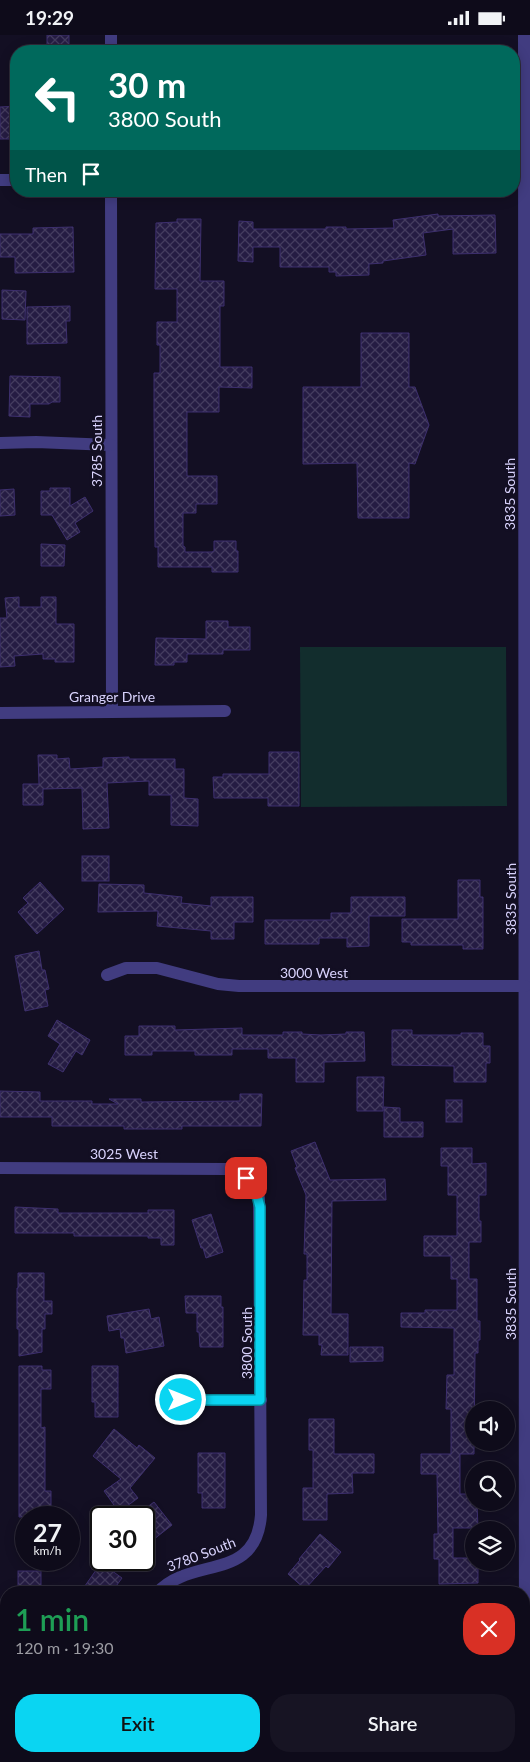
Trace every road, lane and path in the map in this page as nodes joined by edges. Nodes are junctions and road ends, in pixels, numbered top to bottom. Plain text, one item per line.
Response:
1 (524, 35) edge
2 (523, 166) edge
3 (111, 197) edge
4 (0, 443) edge
5 (111, 445) junction
6 (527, 660) edge
7 (112, 711) junction
8 (225, 711) dead end
9 (0, 713) edge
10 (107, 975) dead end
11 (525, 986) junction
12 (0, 1168) edge
13 (246, 1178) joint
14 (181, 1400) dead end
15 (260, 1400) junction
16 (255, 1542) joint
17 (163, 1586) edge
18 (525, 1586) edge

1 - 2 street, 3835 South
2 - 6 street, 3835 South
3 - 5 street, 3785 South
4 - 5 street
5 - 7 street, 3785 South
6 - 11 street, 3835 South
7 - 8 street, Granger Drive
7 - 9 street, Granger Drive
10 - 11 street, 3000 West
11 - 18 street, 3835 South
12 - 13 street, 3025 West
13 - 15 street, 3800 South
14 - 15 street
15 - 16 street, 3800 South
16 - 17 street, 3780 South

